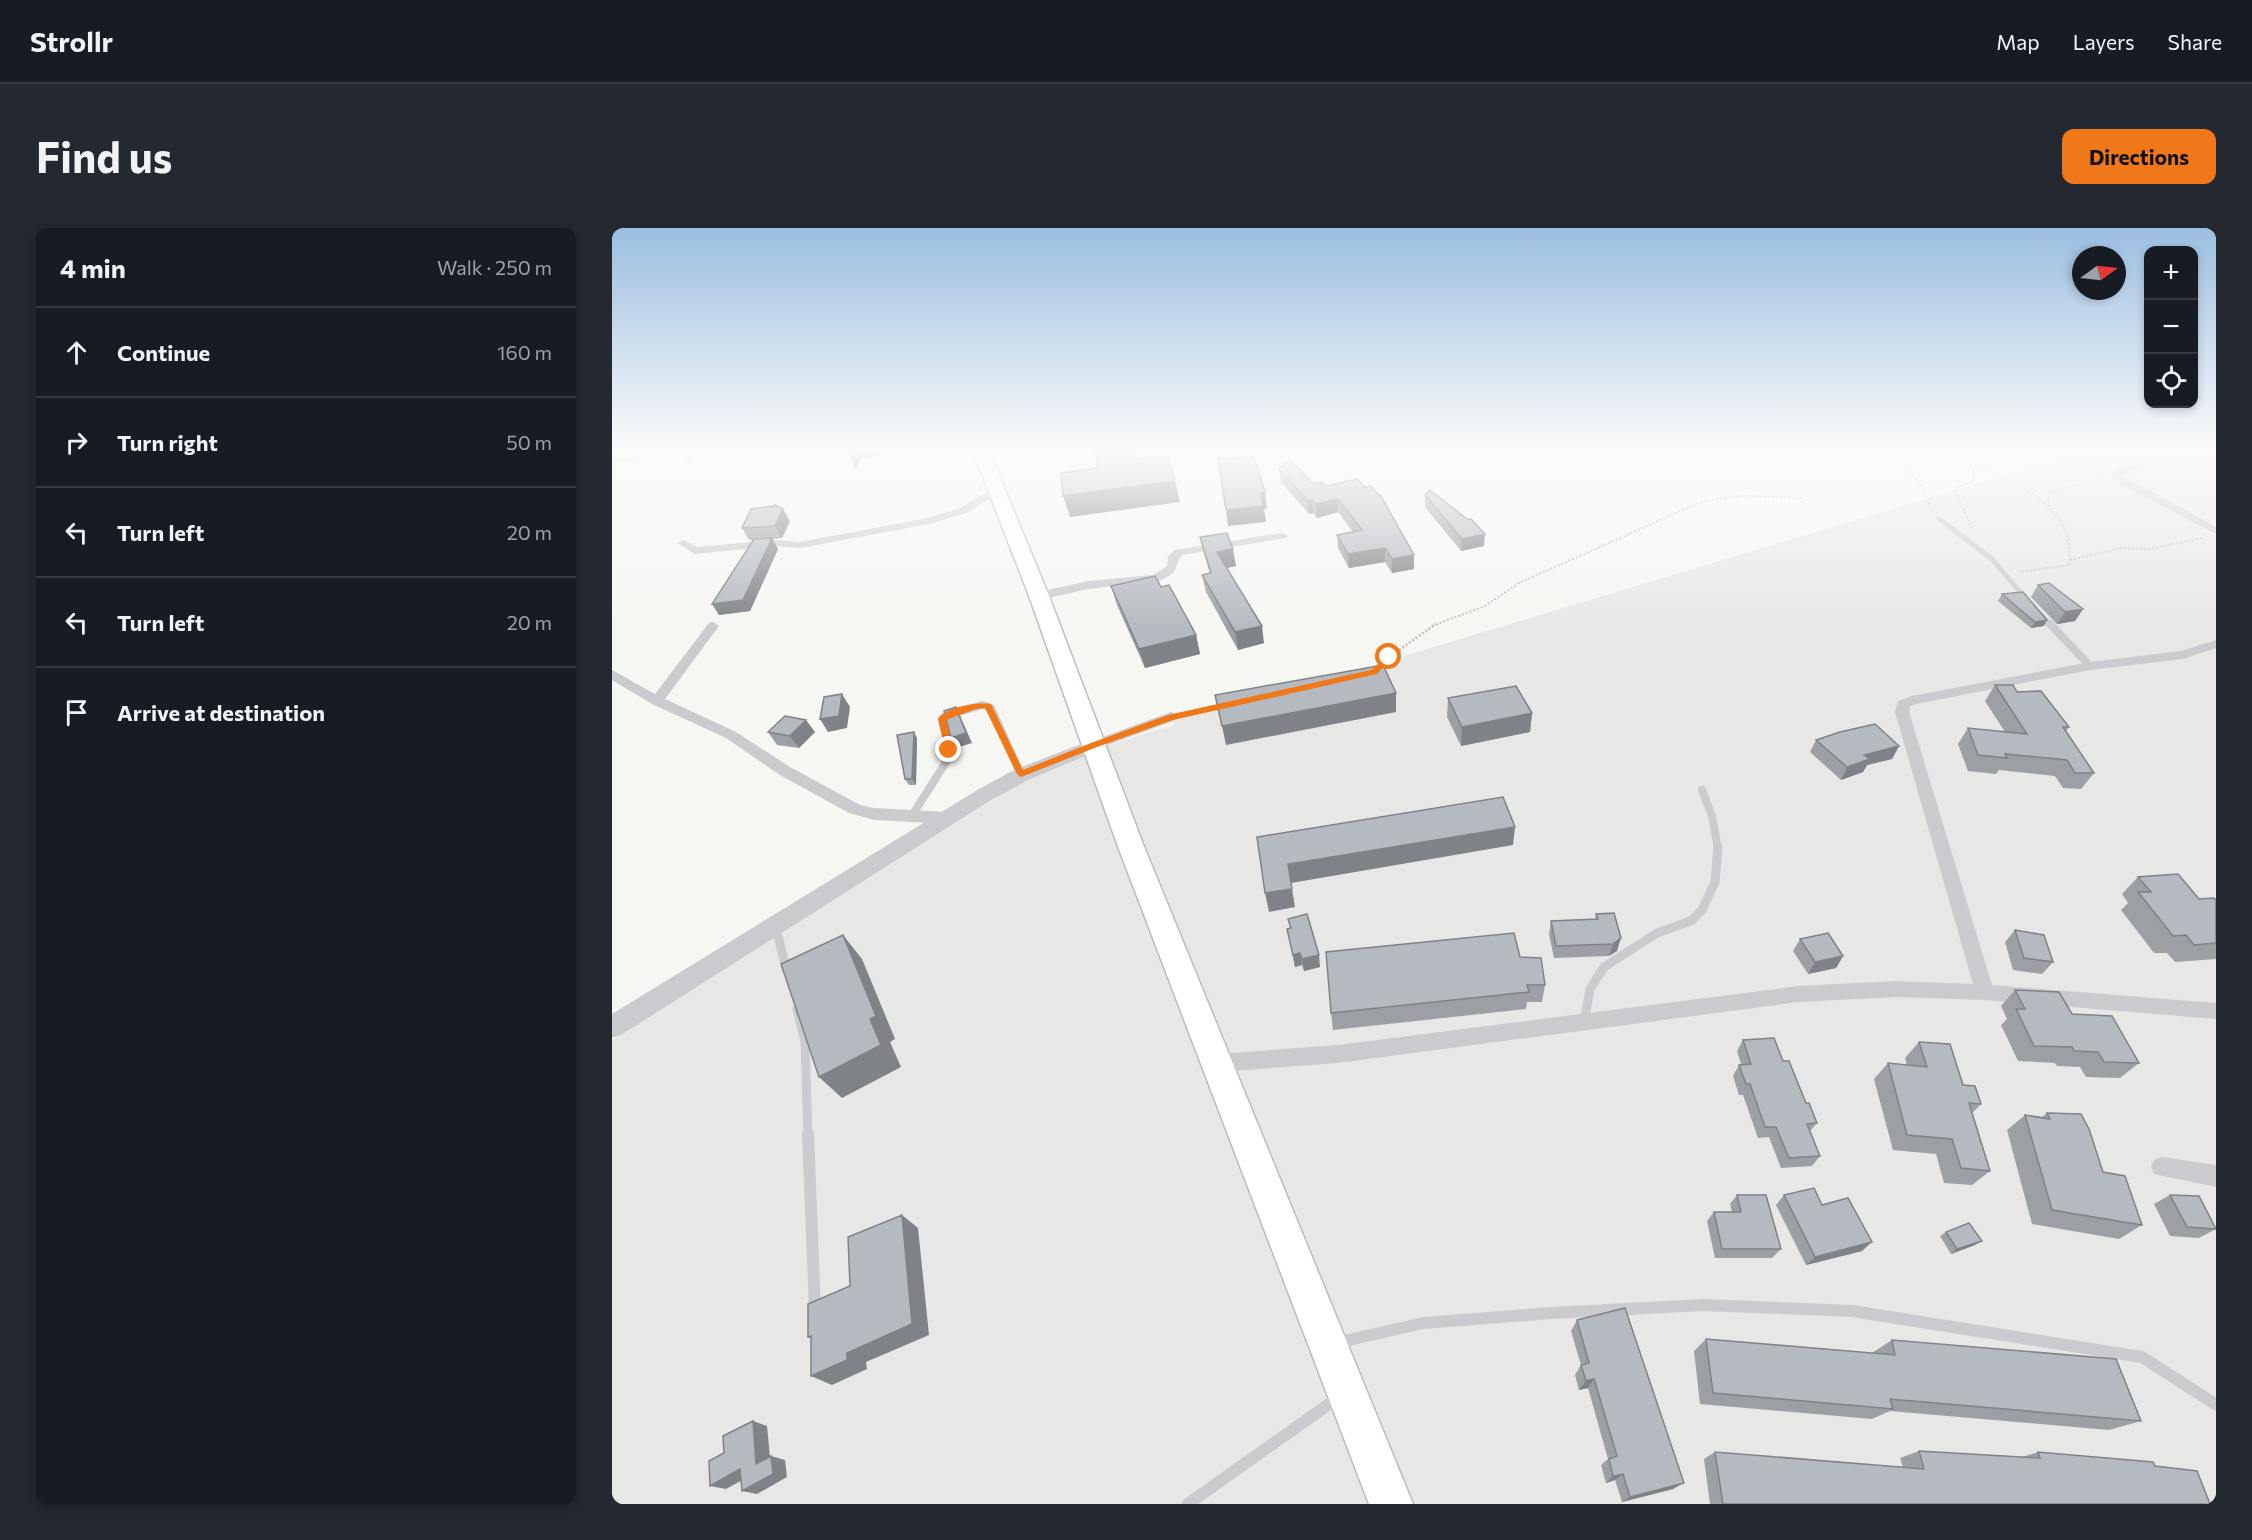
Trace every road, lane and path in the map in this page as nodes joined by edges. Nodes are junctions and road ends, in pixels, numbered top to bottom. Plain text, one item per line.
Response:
1 (963, 511) edge
2 (1004, 511) edge
3 (1682, 511) edge
4 (1931, 511) edge
5 (1965, 511) edge
6 (2051, 511) edge
7 (2177, 511) edge
8 (1938, 518) joint
9 (2216, 531) edge
10 (1282, 536) dead end
11 (2205, 537) dead end
12 (683, 543) dead end
13 (1985, 554) junction
14 (2070, 560) junction
15 (2004, 575) junction
16 (1039, 596) junction
17 (713, 626) dead end
18 (2216, 644) edge
19 (2090, 666) junction
20 (1374, 672) edge
21 (612, 674) edge
22 (657, 701) junction
23 (1227, 705) edge
24 (1171, 717) joint
25 (1094, 745) junction
26 (1021, 774) junction
27 (1702, 790) dead end
28 (911, 817) junction
29 (948, 818) junction
30 (775, 925) junction
31 (789, 978) edge
32 (1985, 992) junction
33 (794, 999) edge
34 (2216, 1011) edge
35 (1584, 1023) junction
36 (612, 1027) edge
37 (1218, 1063) junction
38 (2162, 1167) dead end
39 (2216, 1176) edge
40 (816, 1327) edge
41 (1329, 1344) junction
42 (1346, 1391) junction
43 (2215, 1404) edge
44 (1188, 1504) edge
45 (1391, 1504) edge

1 - 12 street
2 - 16 highway
3 - 20 path
4 - 8 path
5 - 13 path
6 - 14 path
7 - 9 street
8 - 13 lane
10 - 16 street
11 - 14 path
13 - 15 lane
14 - 15 path
15 - 19 lane
16 - 25 highway
17 - 22 street
18 - 19 street
19 - 32 street
21 - 22 street
22 - 28 street
23 - 24 path
24 - 25 street
25 - 26 street
25 - 37 highway
26 - 28 lane
26 - 29 street
27 - 35 lane
28 - 29 street
29 - 30 street
30 - 31 lane
30 - 36 street
32 - 34 street
32 - 35 street
33 - 40 lane
35 - 37 street
37 - 41 highway
38 - 39 street
41 - 42 highway
41 - 43 lane
42 - 44 lane
42 - 45 highway

